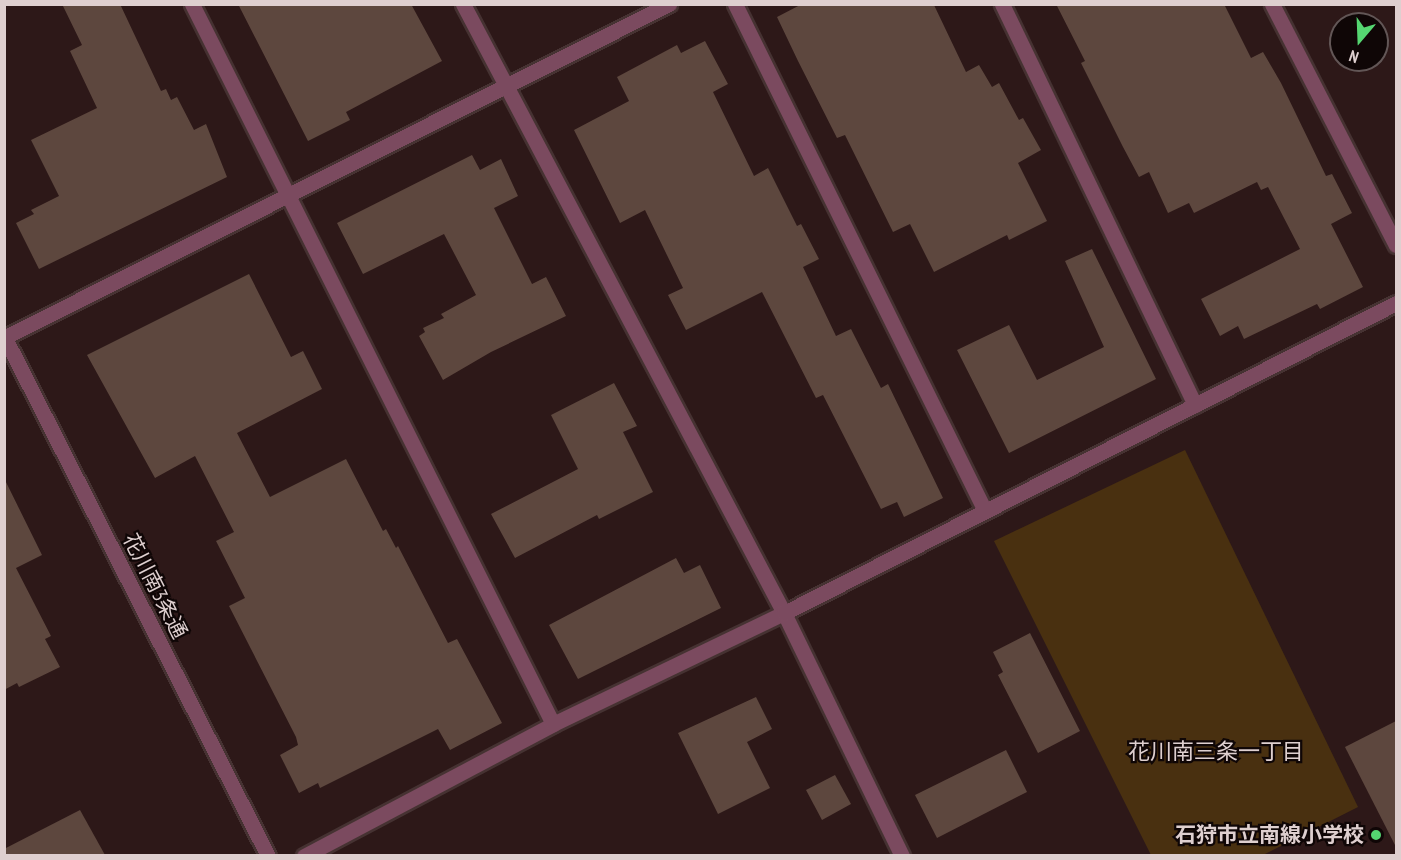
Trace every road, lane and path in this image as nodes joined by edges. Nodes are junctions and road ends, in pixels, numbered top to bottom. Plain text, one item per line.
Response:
1 (192, 4) edge
2 (463, 4) edge
3 (669, 4) edge
4 (735, 4) edge
5 (1002, 4) edge
6 (1272, 4) edge
7 (506, 86) junction
8 (290, 195) junction
9 (1396, 245) edge
10 (1396, 303) edge
11 (5, 337) edge
12 (1195, 405) junction
13 (985, 511) junction
14 (784, 613) junction
15 (553, 724) junction
16 (268, 855) edge
17 (304, 855) edge
18 (902, 855) edge

1 - 8 street
2 - 7 street
3 - 7 street
4 - 13 street
5 - 12 street
6 - 9 street
7 - 8 street
7 - 14 street
8 - 11 street
8 - 15 street
10 - 12 street
11 - 16 street, 花川南3条通
12 - 13 street
13 - 14 street
14 - 15 street
14 - 18 street
15 - 17 street

